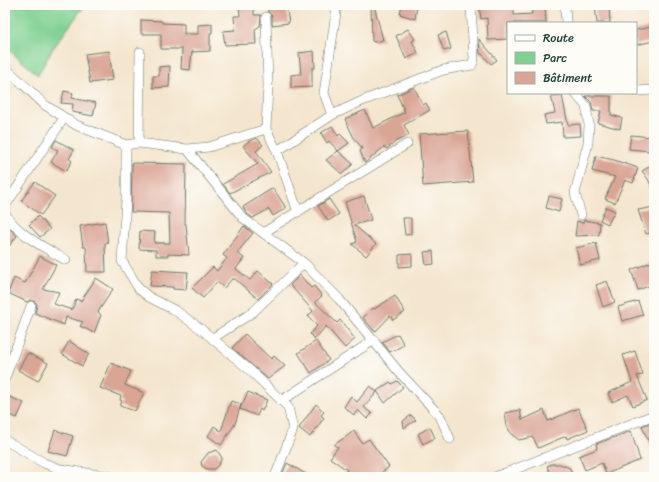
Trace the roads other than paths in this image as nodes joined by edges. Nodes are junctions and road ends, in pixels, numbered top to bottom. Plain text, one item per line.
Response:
1 (471, 5) edge
2 (565, 5) edge
3 (336, 13) dead end
4 (266, 17) dead end
5 (566, 22) edge
6 (140, 52) dead end
7 (5, 67) edge
8 (654, 90) edge
9 (637, 91) edge
10 (576, 94) edge
11 (332, 115) junction
12 (64, 118) junction
13 (266, 129) junction
14 (139, 143) junction
15 (407, 144) dead end
16 (126, 145) junction
17 (187, 149) junction
18 (277, 151) junction
19 (5, 206) edge
20 (298, 212) junction
21 (5, 214) edge
22 (581, 215) dead end
23 (263, 233) junction
24 (66, 260) dead end
25 (304, 263) junction
26 (31, 306) dead end
27 (213, 338) junction
28 (374, 340) junction
29 (9, 356) edge
30 (5, 378) edge
31 (281, 401) junction
32 (654, 415) edge
33 (450, 439) dead end
34 (5, 440) edge
35 (113, 477) edge
36 (275, 477) edge
37 (496, 477) edge

1 - 11 street
2 - 5 street
3 - 11 street
4 - 13 street
6 - 14 street
7 - 12 street
8 - 9 street
10 - 22 street
11 - 18 street
12 - 16 street
12 - 19 street
13 - 17 street
13 - 18 street
14 - 16 street
14 - 17 street
15 - 20 street
16 - 27 street
17 - 23 street
18 - 20 street
20 - 23 street
21 - 24 street
23 - 25 street
25 - 27 street
25 - 28 street
26 - 29 street
27 - 31 street
28 - 31 street
28 - 33 street
29 - 30 street
31 - 36 street
32 - 37 street
34 - 35 street

